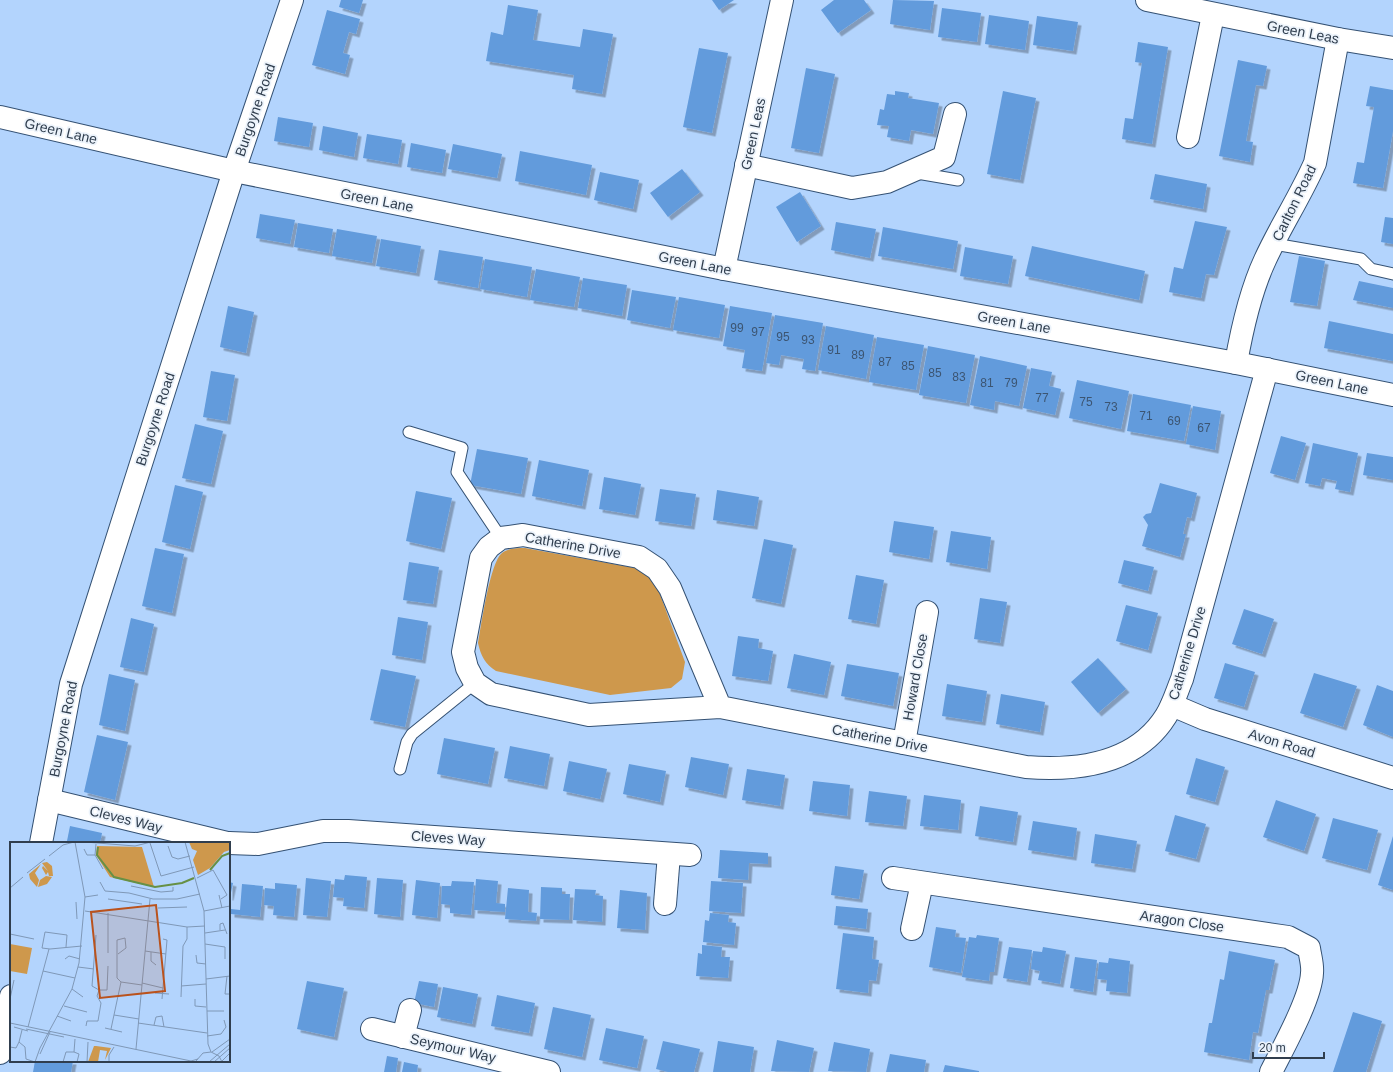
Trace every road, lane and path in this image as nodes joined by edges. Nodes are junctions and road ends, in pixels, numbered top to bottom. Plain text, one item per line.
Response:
1 (292, 0) edge
2 (782, 0) edge
3 (1147, 0) edge
4 (1213, 15) junction
5 (1338, 39) junction
6 (1393, 48) edge
7 (955, 114) dead end
8 (0, 117) edge
9 (1188, 137) dead end
10 (746, 165) junction
11 (234, 171) junction
12 (910, 171) junction
13 (958, 180) dead end
14 (1274, 244) junction
15 (724, 269) junction
16 (1393, 274) edge
17 (1236, 363) junction
18 (1267, 369) junction
19 (1393, 395) edge
20 (409, 432) dead end
21 (501, 538) junction
22 (927, 612) dead end
23 (475, 683) junction
24 (1172, 704) junction
25 (720, 707) junction
26 (904, 743) junction
27 (400, 769) dead end
28 (1393, 778) edge
29 (49, 800) junction
30 (41, 842) edge
31 (224, 842) edge
32 (230, 843) edge
33 (893, 878) dead end
34 (922, 882) junction
35 (665, 904) dead end
36 (912, 929) dead end
37 (10, 1001) edge
38 (410, 1010) dead end
39 (372, 1029) dead end
40 (403, 1037) junction
41 (0, 1053) edge
42 (548, 1072) edge
43 (1272, 1072) edge

1 - 11 street, Burgoyne Road
2 - 10 street, Green Leas
3 - 4 street, Green Leas
4 - 5 street, Green Leas
4 - 9 street
5 - 6 street, Green Leas
5 - 14 street, Carlton Road
7 - 12 street
8 - 11 street, Green Lane
10 - 12 street
10 - 15 street, Green Leas
11 - 15 street, Green Lane
11 - 29 street, Burgoyne Road
12 - 13 lane
14 - 16 lane
14 - 17 street, Carlton Road
15 - 17 street, Green Lane
17 - 18 street, Green Lane
18 - 19 street, Green Lane
18 - 24 street, Catherine Drive
20 - 21 lane
21 - 23 street
21 - 25 street, Catherine Drive
22 - 26 street, Howard Close
23 - 25 street, Catherine Drive
23 - 27 lane
24 - 26 street, Catherine Drive
24 - 28 street, Avon Road
25 - 26 street, Catherine Drive
29 - 30 street, Burgoyne Road
29 - 31 street, Cleves Way
32 - 35 street, Cleves Way
33 - 34 street, Aragon Close
34 - 36 street
34 - 43 street, Aragon Close
37 - 41 street
38 - 40 street, Seymour Way
39 - 40 street, Seymour Way
40 - 42 street, Seymour Way

